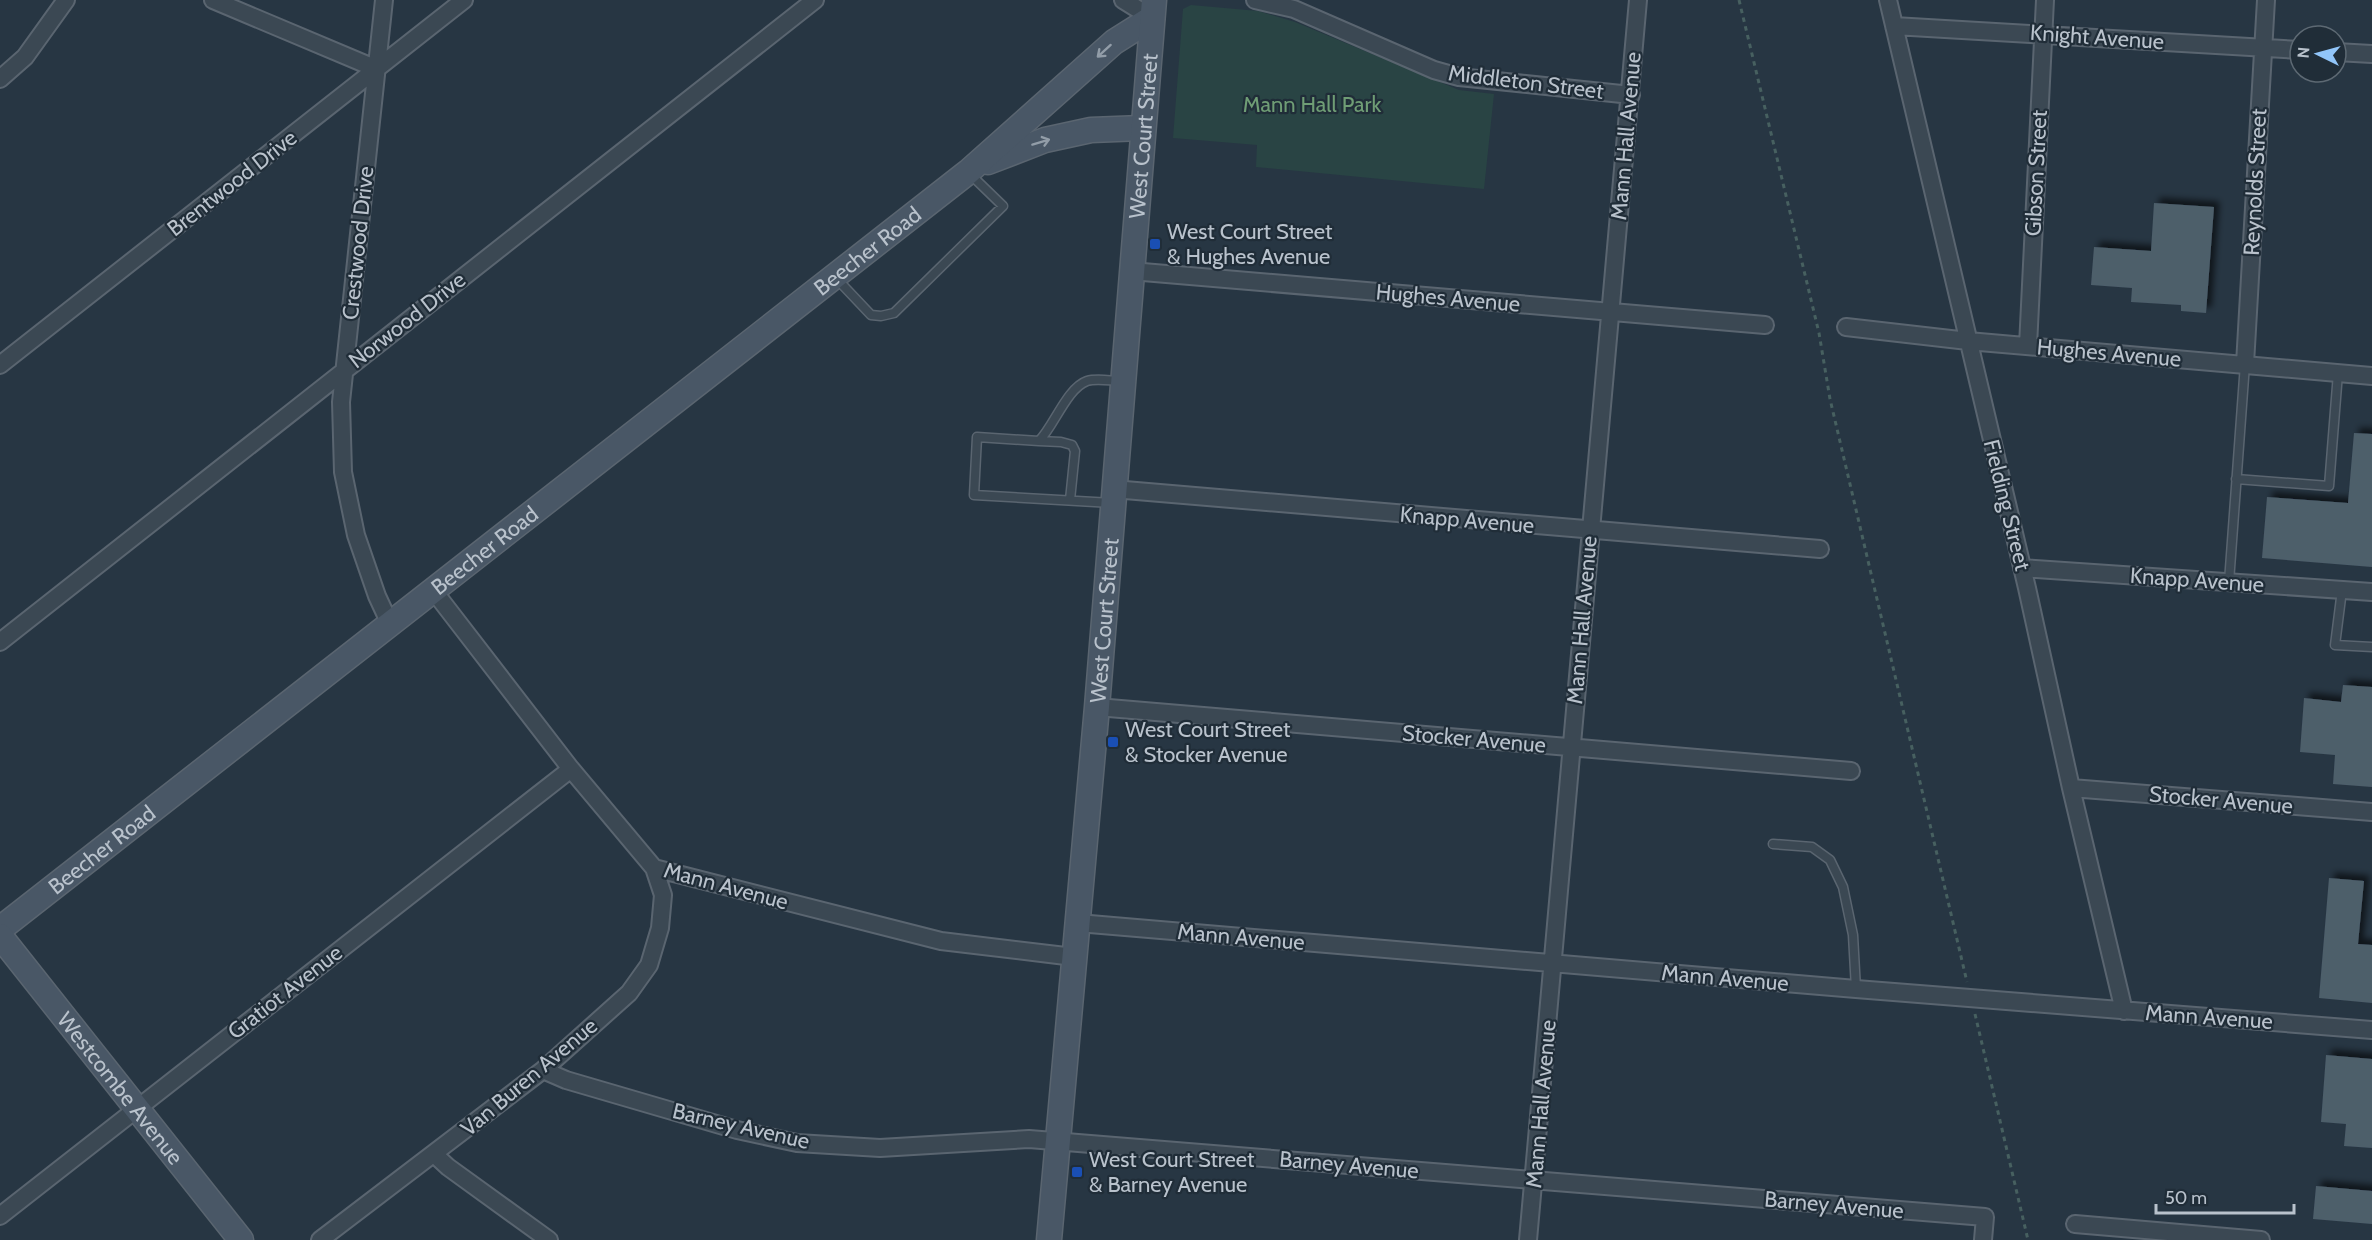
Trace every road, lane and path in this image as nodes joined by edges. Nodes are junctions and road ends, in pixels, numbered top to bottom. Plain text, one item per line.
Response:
1 (66, 0) edge
2 (213, 0) edge
3 (384, 0) edge
4 (464, 0) edge
5 (815, 0) edge
6 (1123, 0) edge
7 (1255, 0) edge
8 (1638, 0) edge
9 (1739, 0) edge
10 (1888, 0) edge
11 (2045, 0) edge
12 (2266, 0) edge
13 (1153, 9) edge
14 (1894, 26) junction
15 (2043, 34) junction
16 (2263, 48) junction
17 (2288, 49) edge
18 (2348, 53) edge
19 (2372, 54) edge
20 (377, 69) junction
21 (0, 79) edge
22 (1630, 95) junction
23 (1142, 128) junction
24 (968, 172) junction
25 (1131, 271) junction
26 (835, 276) junction
27 (1609, 311) junction
28 (1766, 326) dead end
29 (1846, 327) dead end
30 (1968, 341) junction
31 (2028, 346) junction
32 (2245, 364) junction
33 (0, 365) edge
34 (344, 369) junction
35 (2338, 373) junction
36 (2372, 376) edge
37 (1122, 381) junction
38 (1039, 441) junction
39 (2236, 479) junction
40 (1113, 496) junction
41 (1070, 500) junction
42 (1590, 530) junction
43 (1820, 549) dead end
44 (2022, 567) junction
45 (2229, 582) junction
46 (433, 590) junction
47 (2342, 590) junction
48 (2372, 592) edge
49 (390, 624) junction
50 (0, 642) edge
51 (2372, 647) edge
52 (1097, 707) junction
53 (1572, 748) junction
54 (571, 769) junction
55 (1851, 771) dead end
56 (2071, 788) junction
57 (2372, 813) edge
58 (1773, 844) dead end
59 (654, 868) junction
60 (1078, 922) junction
61 (0, 929) edge
62 (0, 936) edge
63 (1074, 957) junction
64 (1553, 963) junction
65 (1967, 984) dead end
66 (1856, 989) junction
67 (1973, 1007) dead end
68 (2124, 1011) junction
69 (2372, 1030) edge
70 (543, 1070) junction
71 (137, 1108) junction
72 (1059, 1142) junction
73 (434, 1154) junction
74 (1534, 1180) junction
75 (0, 1216) edge
76 (2075, 1224) dead end
77 (241, 1240) edge
78 (320, 1240) edge
79 (549, 1240) edge
80 (1049, 1240) edge
81 (1528, 1240) edge
82 (1983, 1240) edge
83 (2028, 1240) edge
84 (2261, 1240) edge

1 - 21 street
2 - 20 street
3 - 20 street, Crestwood Drive
4 - 20 street, Brentwood Drive
5 - 34 street, Norwood Drive
6 - 13 street
7 - 22 street, Middleton Street
8 - 22 street, Mann Hall Avenue
9 - 65 path
10 - 14 street, Fielding Street
11 - 15 street, Gibson Street
12 - 16 street, Reynolds Street
13 - 23 street, West Court Street
13 -> 24 street, Beecher Road
14 - 15 street, Knight Avenue
14 - 30 street, Fielding Street
15 - 16 street, Knight Avenue
15 - 31 street, Gibson Street
16 - 17 street, Knight Avenue
16 - 32 street, Reynolds Street
18 - 19 street
20 - 33 street, Brentwood Drive
20 - 34 street, Crestwood Drive
22 - 27 street, Mann Hall Avenue
24 -> 23 street, Beecher Road
23 - 25 street, West Court Street
24 - 26 street, Beecher Road
24 - 26 lane
25 - 27 street, Hughes Avenue
25 - 37 street, West Court Street
26 - 46 street, Beecher Road
27 - 28 street, Hughes Avenue
27 - 42 street, Mann Hall Avenue
29 - 30 street, Hughes Avenue
30 - 31 street, Hughes Avenue
30 - 44 street, Fielding Street
31 - 32 street, Hughes Avenue
32 - 35 street, Hughes Avenue
32 - 39 lane
34 - 49 street, Crestwood Drive
34 - 50 street, Norwood Drive
35 - 36 street, Hughes Avenue
35 - 39 lane
37 - 38 lane
37 - 40 street, West Court Street
38 - 41 lane
38 - 41 lane
39 - 45 lane
40 - 41 lane
40 - 42 street, Knapp Avenue
40 - 52 street, West Court Street
42 - 43 street, Knapp Avenue
42 - 53 street, Mann Hall Avenue
44 - 45 street, Knapp Avenue
44 - 56 street, Fielding Street
45 - 47 street, Knapp Avenue
46 - 49 street, Beecher Road
46 - 54 street, Mann Avenue
47 - 48 street, Knapp Avenue
47 - 51 lane
49 - 61 street, Beecher Road
52 - 53 street, Stocker Avenue
52 - 60 street, West Court Street
53 - 55 street, Stocker Avenue
53 - 64 street, Mann Hall Avenue
54 - 59 street, Mann Avenue
54 - 71 street, Gratiot Avenue
56 - 57 street, Stocker Avenue
56 - 68 street, Fielding Street
58 - 66 lane
59 - 63 street, Mann Avenue
59 - 70 street, Van Buren Avenue
60 - 63 street, West Court Street
60 - 64 street, Mann Avenue
62 - 71 street, Westcombe Avenue
63 - 72 street, West Court Street
64 - 66 street, Mann Avenue
64 - 74 street, Mann Hall Avenue
66 - 68 street, Mann Avenue
67 - 83 path
68 - 69 street, Mann Avenue
70 - 72 street, Barney Avenue
70 - 73 street, Van Buren Avenue
71 - 75 street, Gratiot Avenue
71 - 77 street, Westcombe Avenue
72 - 74 street, Barney Avenue
72 - 80 street, West Court Street
73 - 78 street, Van Buren Avenue
73 - 79 street
74 - 81 street, Mann Hall Avenue
74 - 82 street, Barney Avenue
76 - 84 street

